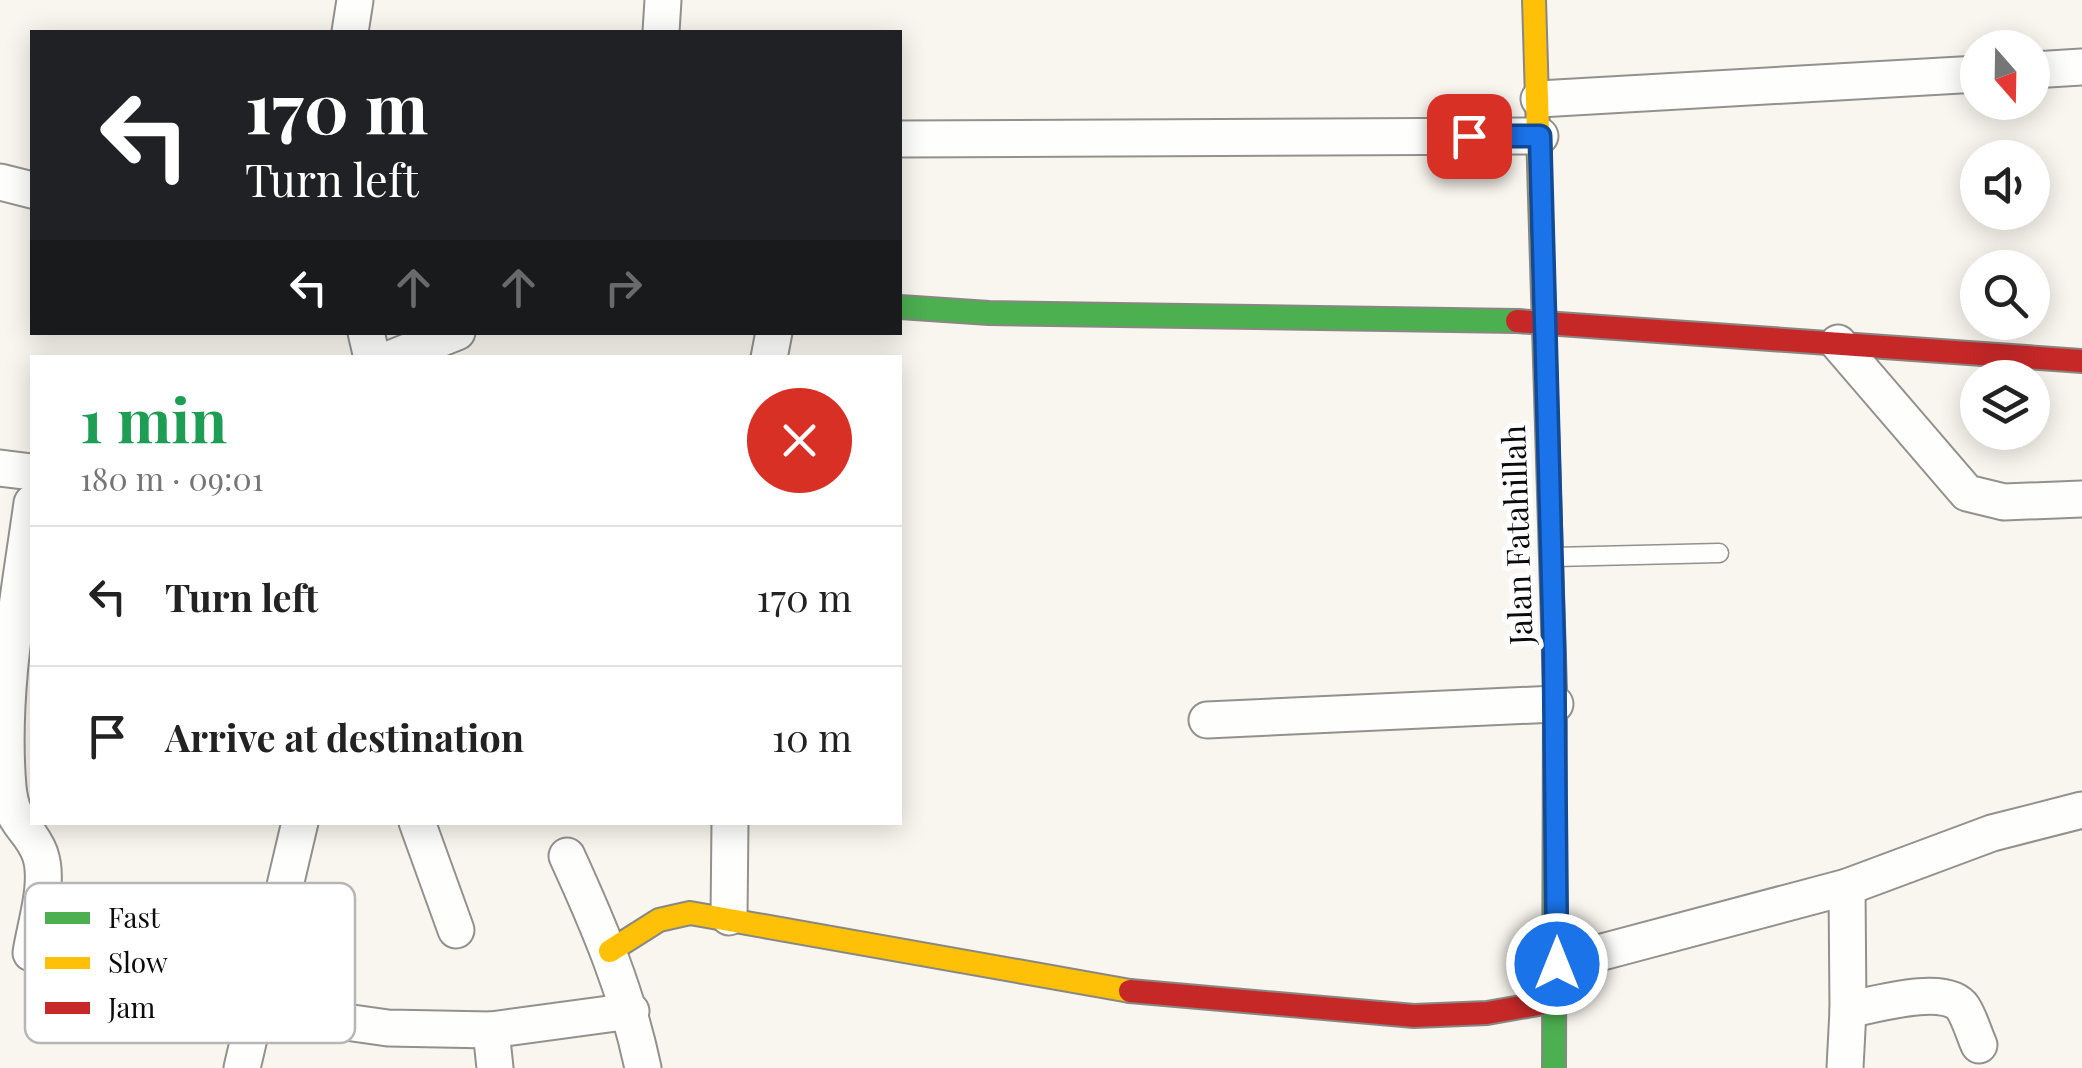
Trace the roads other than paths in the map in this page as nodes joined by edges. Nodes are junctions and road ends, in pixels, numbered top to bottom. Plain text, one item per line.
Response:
1 (355, 0) edge
2 (663, 0) edge
3 (1534, 0) edge
4 (350, 30) edge
5 (661, 30) edge
6 (2082, 67) edge
7 (2050, 69) edge
8 (1960, 75) edge
9 (1539, 99) junction
10 (1540, 136) junction
11 (902, 139) edge
12 (0, 182) edge
13 (30, 190) edge
14 (902, 307) edge
15 (1544, 321) junction
16 (450, 335) edge
17 (1838, 343) junction
18 (400, 355) edge
19 (2082, 361) edge
20 (0, 468) edge
21 (30, 472) edge
22 (2082, 499) edge
23 (30, 517) edge
24 (1719, 553) dead end
25 (1552, 557) junction
26 (1555, 704) junction
27 (1207, 720) dead end
28 (2082, 810) edge
29 (299, 825) edge
30 (419, 825) edge
31 (730, 825) edge
32 (566, 856) dead end
33 (41, 883) edge
34 (285, 883) edge
35 (1847, 887) junction
36 (729, 917) junction
37 (456, 930) dead end
38 (610, 950) junction
39 (1557, 964) junction
40 (1555, 1001) junction
41 (1848, 1010) junction
42 (631, 1011) junction
43 (355, 1023) edge
44 (491, 1030) junction
45 (247, 1043) edge
46 (1979, 1045) dead end
47 (242, 1068) edge
48 (495, 1068) edge
49 (643, 1068) edge
50 (1554, 1068) edge
51 (1845, 1068) edge

1 - 4 street
2 - 5 street
3 - 9 street, Jalan Fatahillah
6 - 7 street
8 - 9 street
9 - 10 street, Jalan Fatahillah
10 - 11 street
10 - 15 street, Jalan Fatahillah
12 - 13 street
14 - 15 street
15 - 17 street
15 - 25 street, Jalan Fatahillah
16 - 18 street
17 - 19 street
17 - 22 street
20 - 21 street
23 - 33 street
24 - 25 lane
25 - 26 street, Jalan Fatahillah
26 - 27 street
26 - 39 street, Jalan Fatahillah
28 - 35 street
29 - 34 street
30 - 37 street
31 - 36 street
32 - 38 street
35 - 39 street
35 - 41 street
36 - 38 street
36 - 40 street
38 - 42 street
39 - 40 street, Jalan Fatahillah
40 - 50 street, Jalan Fatahillah
41 - 46 street
41 - 51 street
42 - 44 street
42 - 49 street
43 - 44 street
44 - 48 street
45 - 47 street

